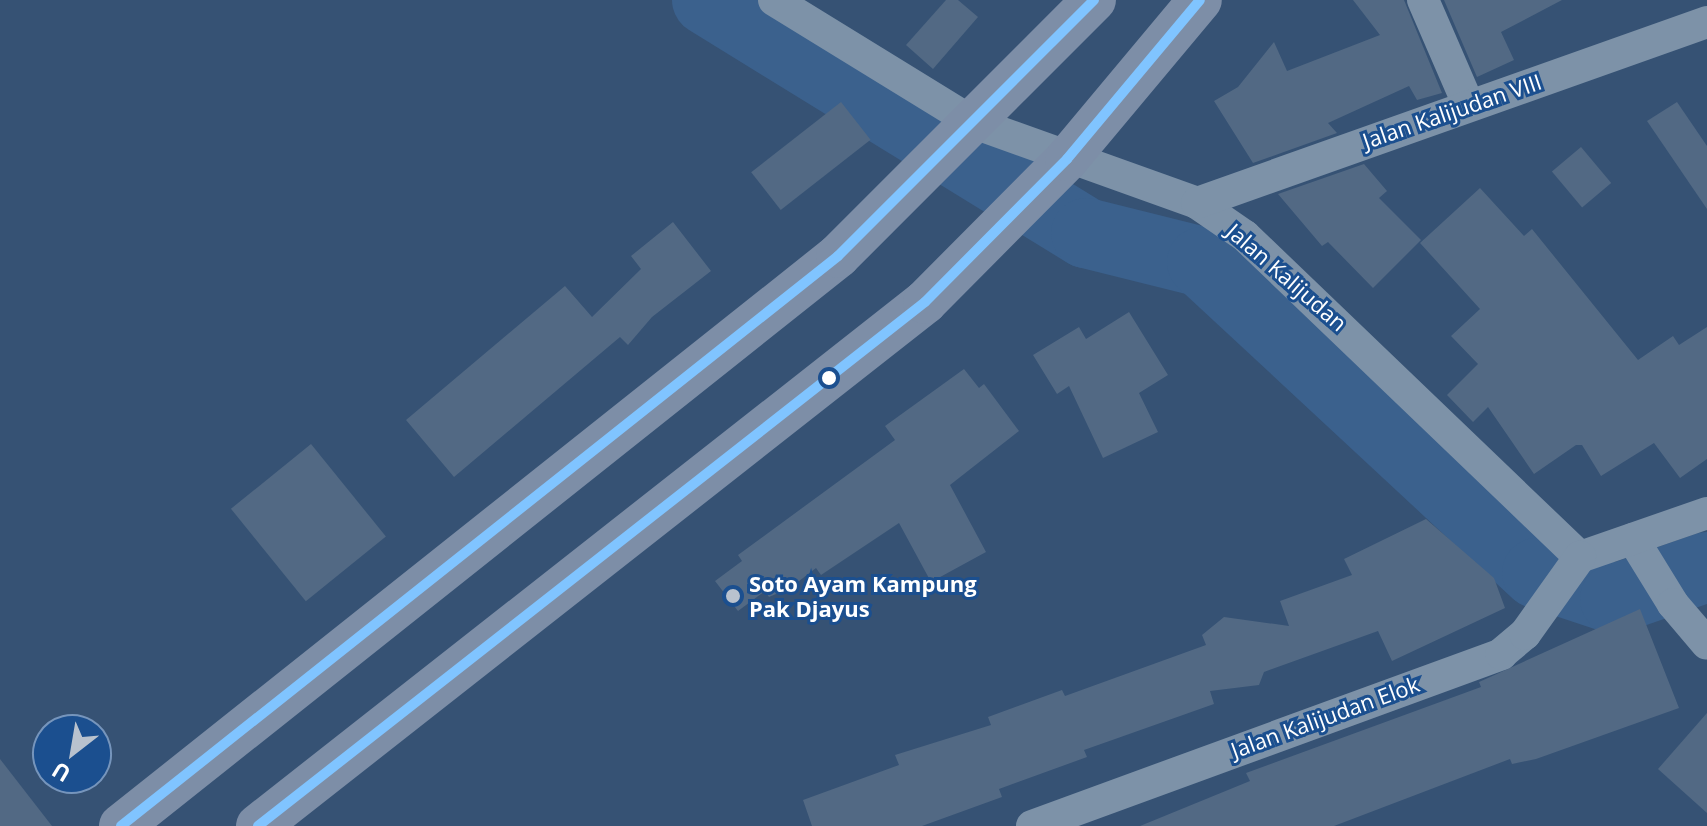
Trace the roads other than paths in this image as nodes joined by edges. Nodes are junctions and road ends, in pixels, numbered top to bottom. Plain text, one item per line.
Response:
1 (774, 0) edge
2 (1094, 0) edge
3 (1200, 0) edge
4 (1423, 0) edge
5 (1707, 22) edge
6 (1468, 104) junction
7 (965, 131) junction
8 (1057, 169) junction
9 (1197, 203) junction
10 (1707, 513) edge
11 (1633, 539) junction
12 (1575, 566) junction
13 (1707, 644) edge
14 (121, 826) edge
15 (258, 826) edge
16 (1032, 826) edge

1 - 7 street, Jalan Kalijudan
2 - 7 main road
3 - 8 main road
4 - 6 street
5 - 6 street, Jalan Kalijudan VIII
6 - 9 street, Jalan Kalijudan VIII
7 - 8 street, Jalan Kalijudan
7 - 14 main road
8 - 9 street, Jalan Kalijudan
8 - 15 main road
9 - 12 street, Jalan Kalijudan
10 - 11 street
11 - 12 street
11 - 13 street
12 - 16 street, Jalan Kalijudan Elok

